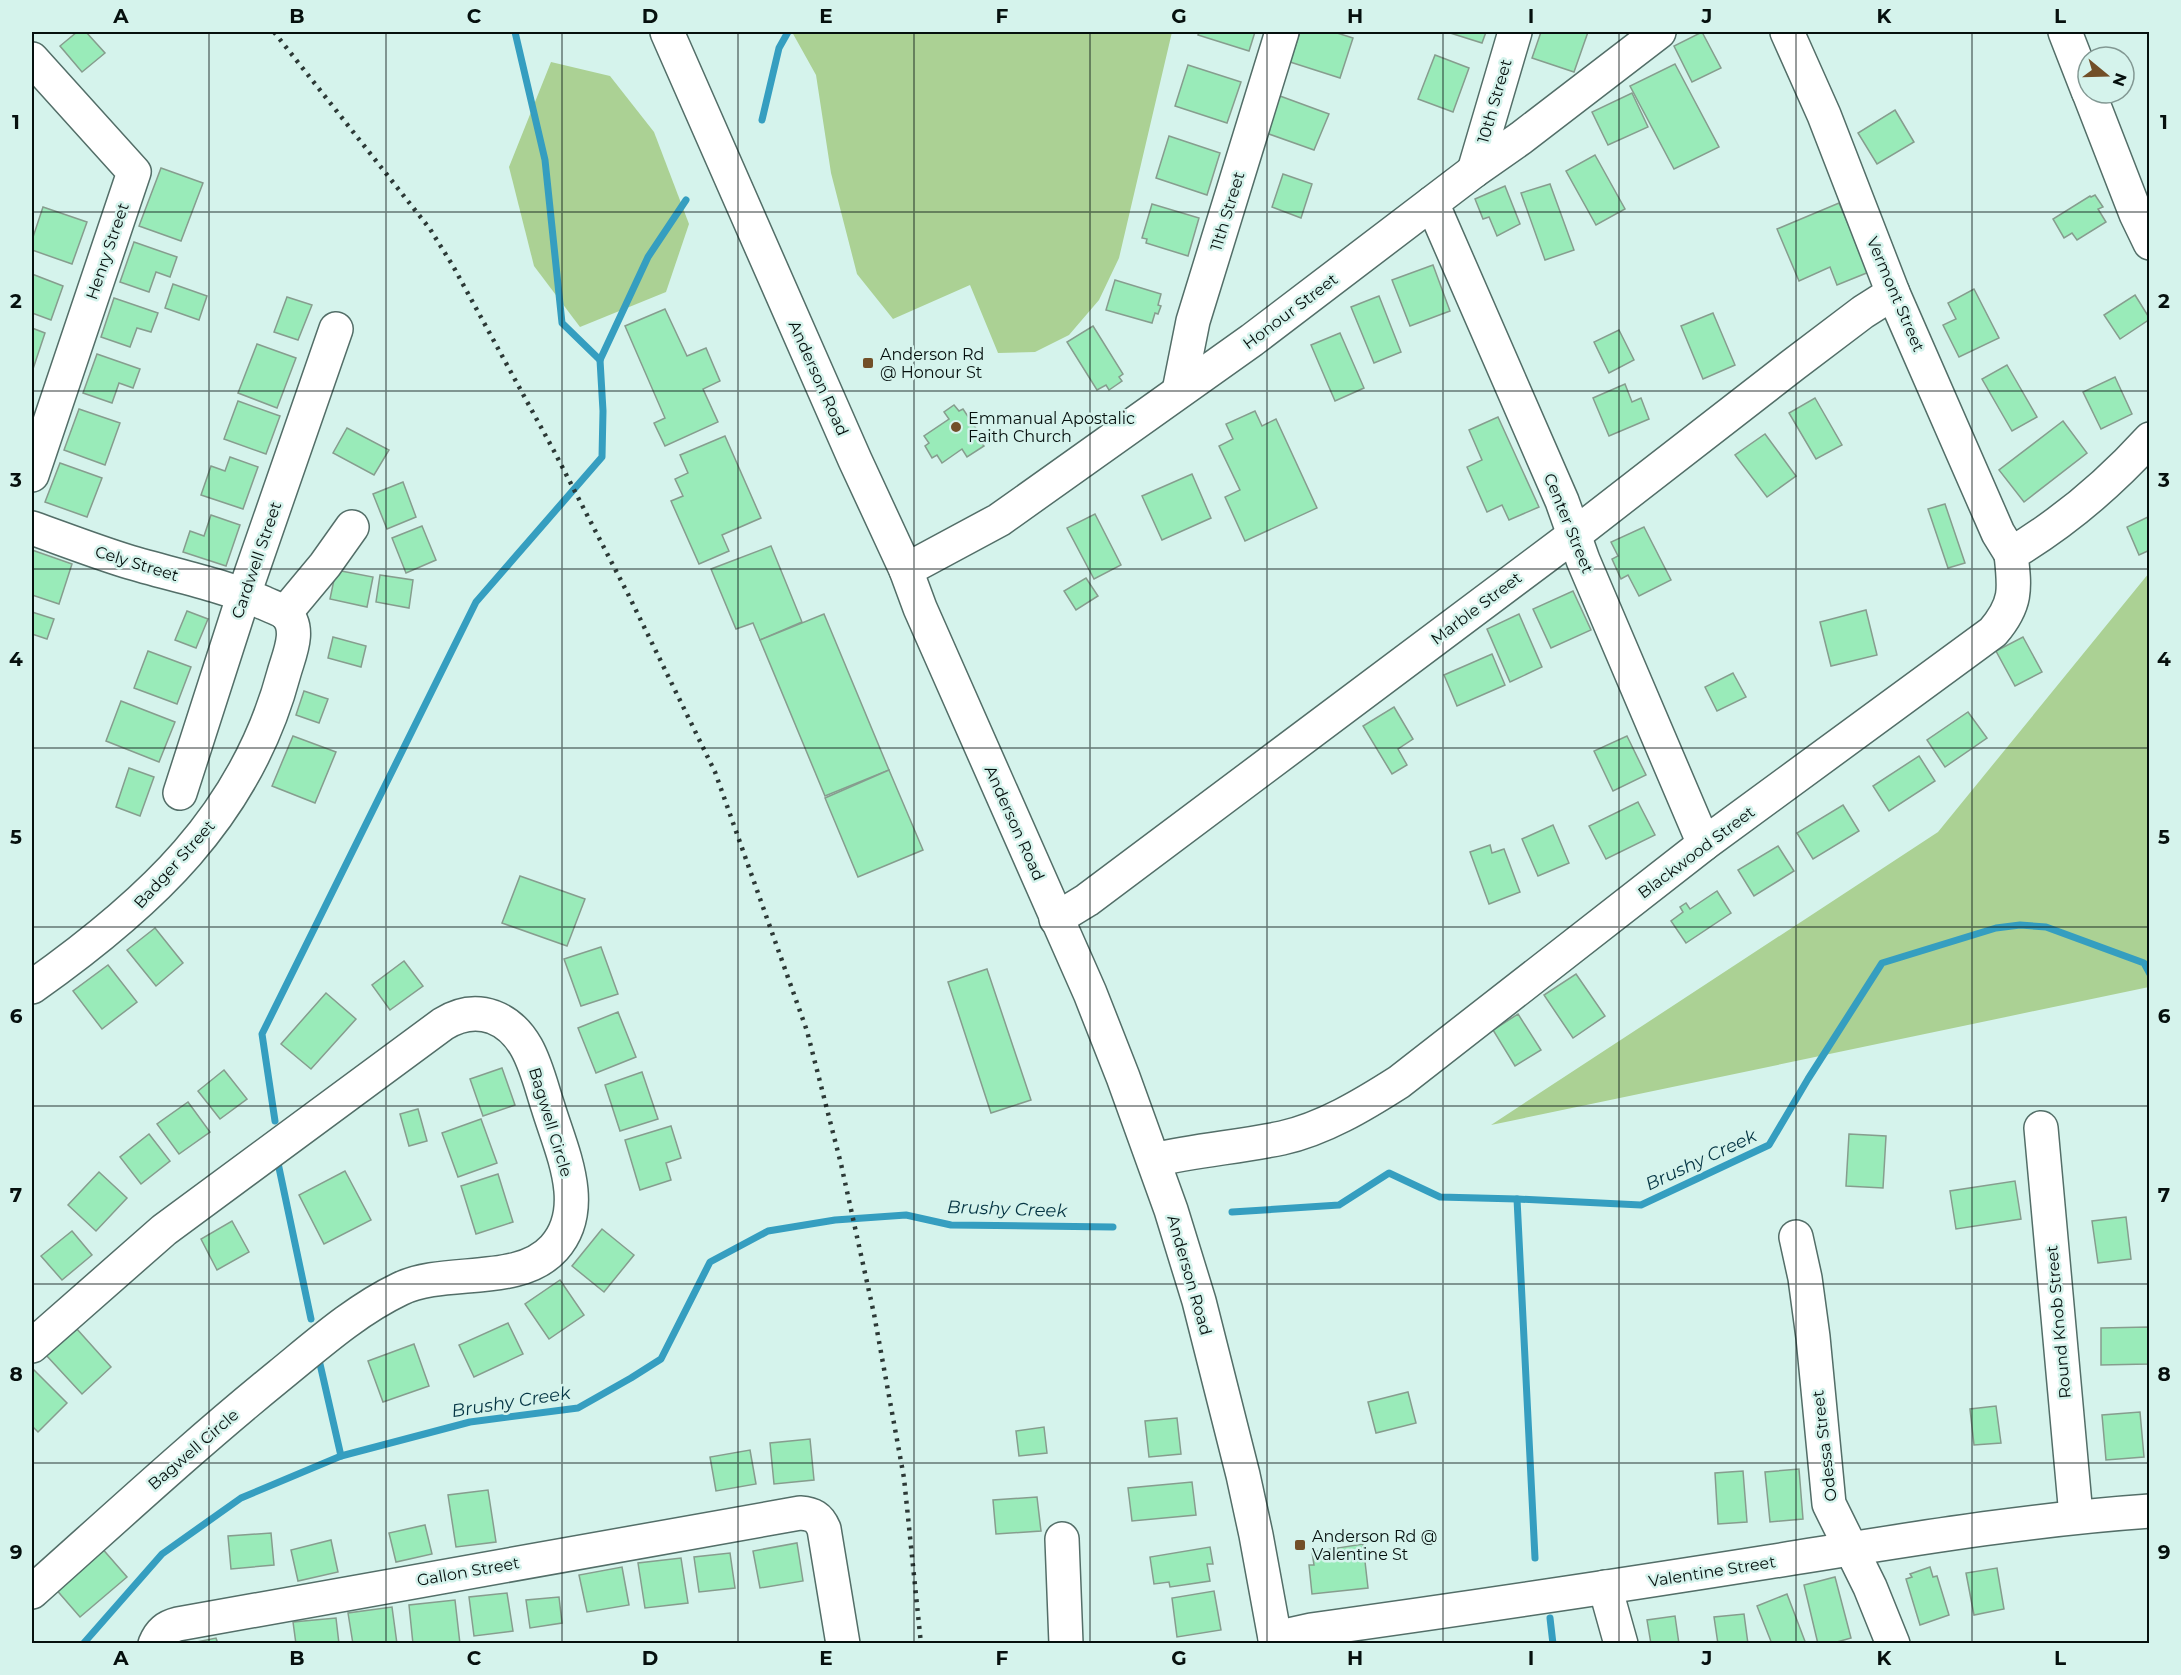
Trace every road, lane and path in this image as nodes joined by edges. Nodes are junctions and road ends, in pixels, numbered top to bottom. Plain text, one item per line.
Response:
1 (667, 32) edge
2 (1282, 32) edge
3 (1515, 32) edge
4 (1659, 32) edge
5 (1787, 32) edge
6 (2065, 32) edge
7 (32, 59) edge
8 (2076, 61) edge
9 (2093, 105) edge
10 (1474, 171) junction
11 (1432, 203) junction
12 (2150, 243) edge
13 (1893, 293) junction
14 (336, 329) dead end
15 (1179, 391) junction
16 (2150, 439) edge
17 (32, 475) edge
18 (352, 527) dead end
19 (32, 528) edge
20 (1574, 535) junction
21 (2011, 554) junction
22 (906, 570) junction
23 (244, 594) junction
24 (285, 613) junction
25 (180, 793) dead end
26 (1704, 844) junction
27 (1056, 919) junction
28 (32, 987) edge
29 (2041, 1128) dead end
30 (1154, 1160) junction
31 (1796, 1237) dead end
32 (32, 1346) edge
33 (2150, 1511) edge
34 (2076, 1516) junction
35 (1062, 1539) dead end
36 (1851, 1549) junction
37 (1605, 1587) junction
38 (32, 1592) edge
39 (1276, 1641) edge
40 (155, 1644) edge
41 (843, 1644) edge
42 (1066, 1644) edge
43 (1621, 1644) edge
44 (1893, 1644) edge

1 - 22 street, Anderson Road
2 - 15 street, 11th Street
3 - 10 street, 10th Street
4 - 10 street, Honour Street
5 - 13 street, Vermont Street
6 - 8 street
7 - 17 street, Henry Street
9 - 12 street
10 - 11 street, Honour Street
11 - 15 street, Honour Street
11 - 20 street, Center Street
13 - 20 street, Marble Street
13 - 21 street, Vermont Street
14 - 23 street, Cardwell Street
15 - 22 street, Honour Street
16 - 21 street
18 - 24 street
19 - 23 street, Cely Street
20 - 26 street, Center Street
20 - 27 street, Marble Street
21 - 26 street, Blackwood Street
22 - 27 street, Anderson Road
23 - 24 street
23 - 25 street, Cardwell Street
24 - 28 street, Badger Street
26 - 30 street, Blackwood Street
27 - 30 street, Anderson Road
29 - 34 street, Round Knob Street
30 - 39 street, Anderson Road
31 - 36 street, Odessa Street
32 - 38 street, Bagwell Circle
33 - 34 street, Valentine Street
34 - 36 street, Valentine Street
35 - 42 street
36 - 37 street, Valentine Street
36 - 44 street, Odessa Street
37 - 39 street, Valentine Street
37 - 43 street
40 - 41 street, Gallon Street

